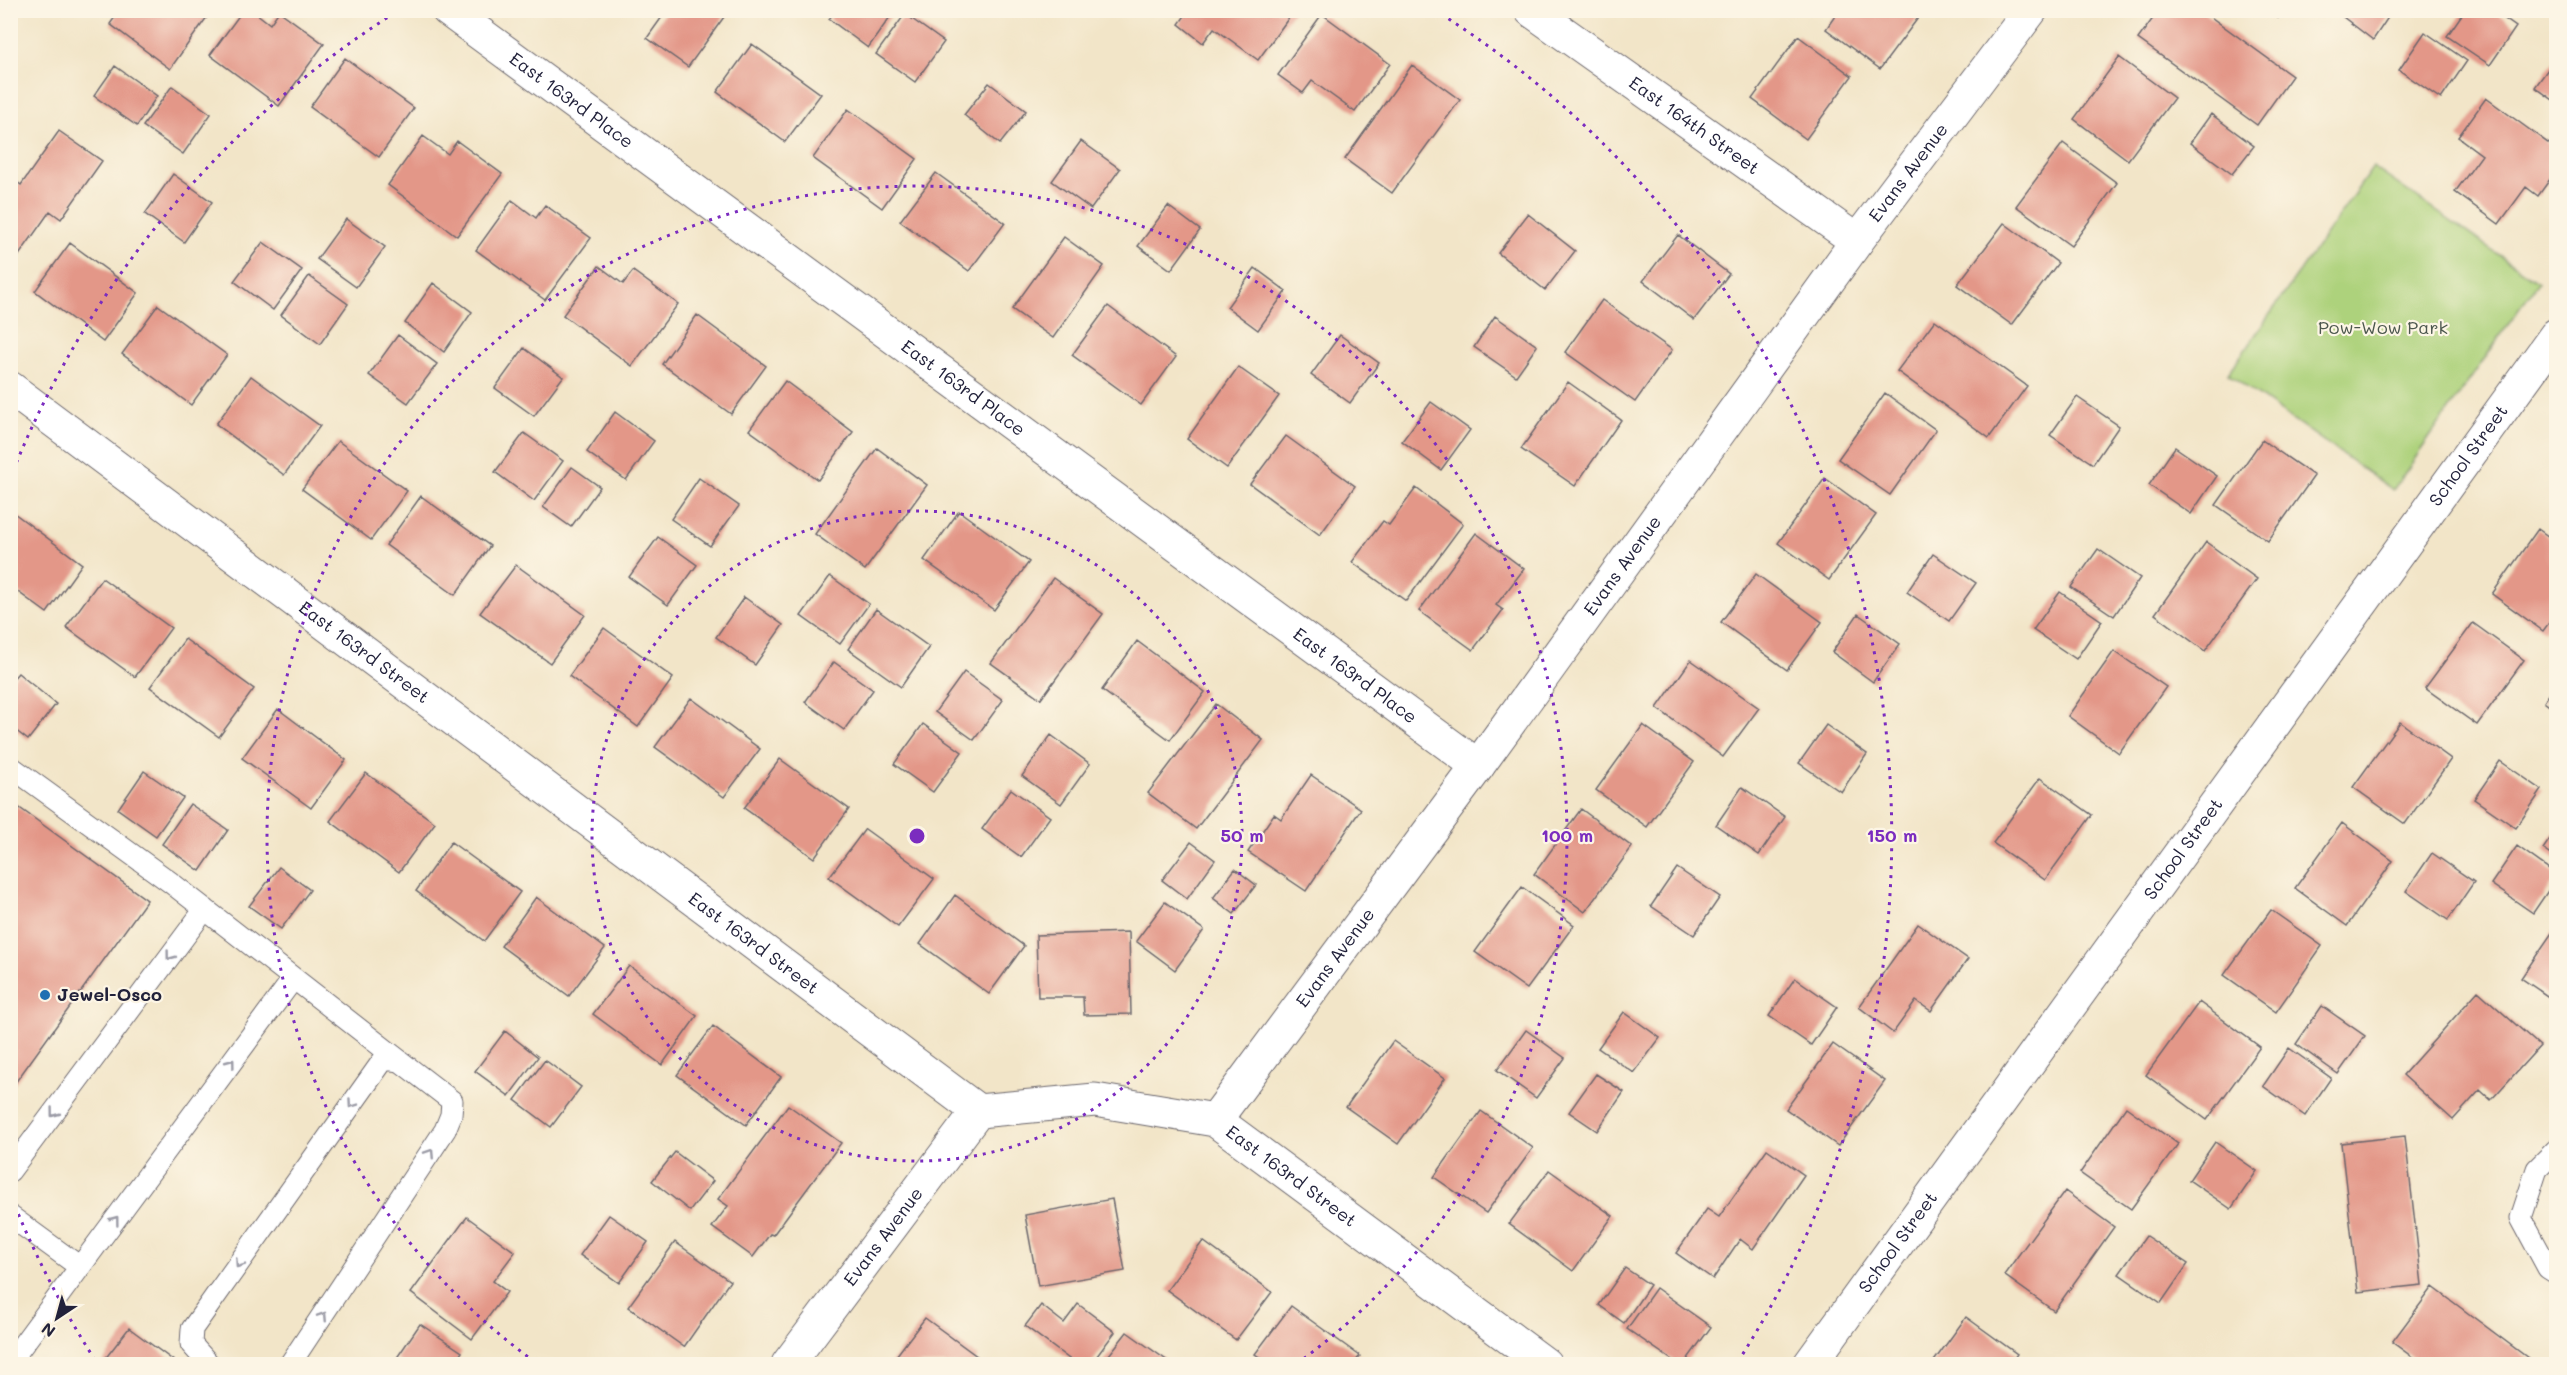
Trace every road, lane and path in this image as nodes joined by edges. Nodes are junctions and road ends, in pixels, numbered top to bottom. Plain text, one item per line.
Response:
1 (448, 10) edge
2 (1531, 10) edge
3 (2031, 10) edge
4 (1857, 242) junction
5 (2556, 335) edge
6 (10, 388) edge
7 (10, 766) edge
8 (1479, 766) junction
9 (205, 909) junction
10 (293, 979) junction
11 (400, 1061) junction
12 (978, 1111) junction
13 (1215, 1120) junction
14 (2556, 1150) edge
15 (10, 1171) edge
16 (10, 1216) edge
17 (80, 1267) junction
18 (2556, 1273) edge
19 (10, 1362) edge
20 (209, 1365) edge
21 (290, 1365) edge
22 (788, 1365) edge
23 (1545, 1365) edge
24 (1810, 1365) edge

1 - 8 street, East 163rd Place
2 - 4 street, East 164th Street
3 - 4 street, Evans Avenue
4 - 8 street, Evans Avenue
5 - 24 street, School Street
6 - 12 street, East 163rd Street
7 - 9 lane
8 - 13 street, Evans Avenue
9 - 10 lane
9 -> 15 lane
10 - 11 lane
17 -> 10 lane
11 -> 20 lane
21 -> 11 lane
12 - 13 street, East 163rd Street
12 - 22 street, Evans Avenue
13 - 23 street, East 163rd Street
14 - 18 lane
16 - 17 lane
17 - 19 lane

